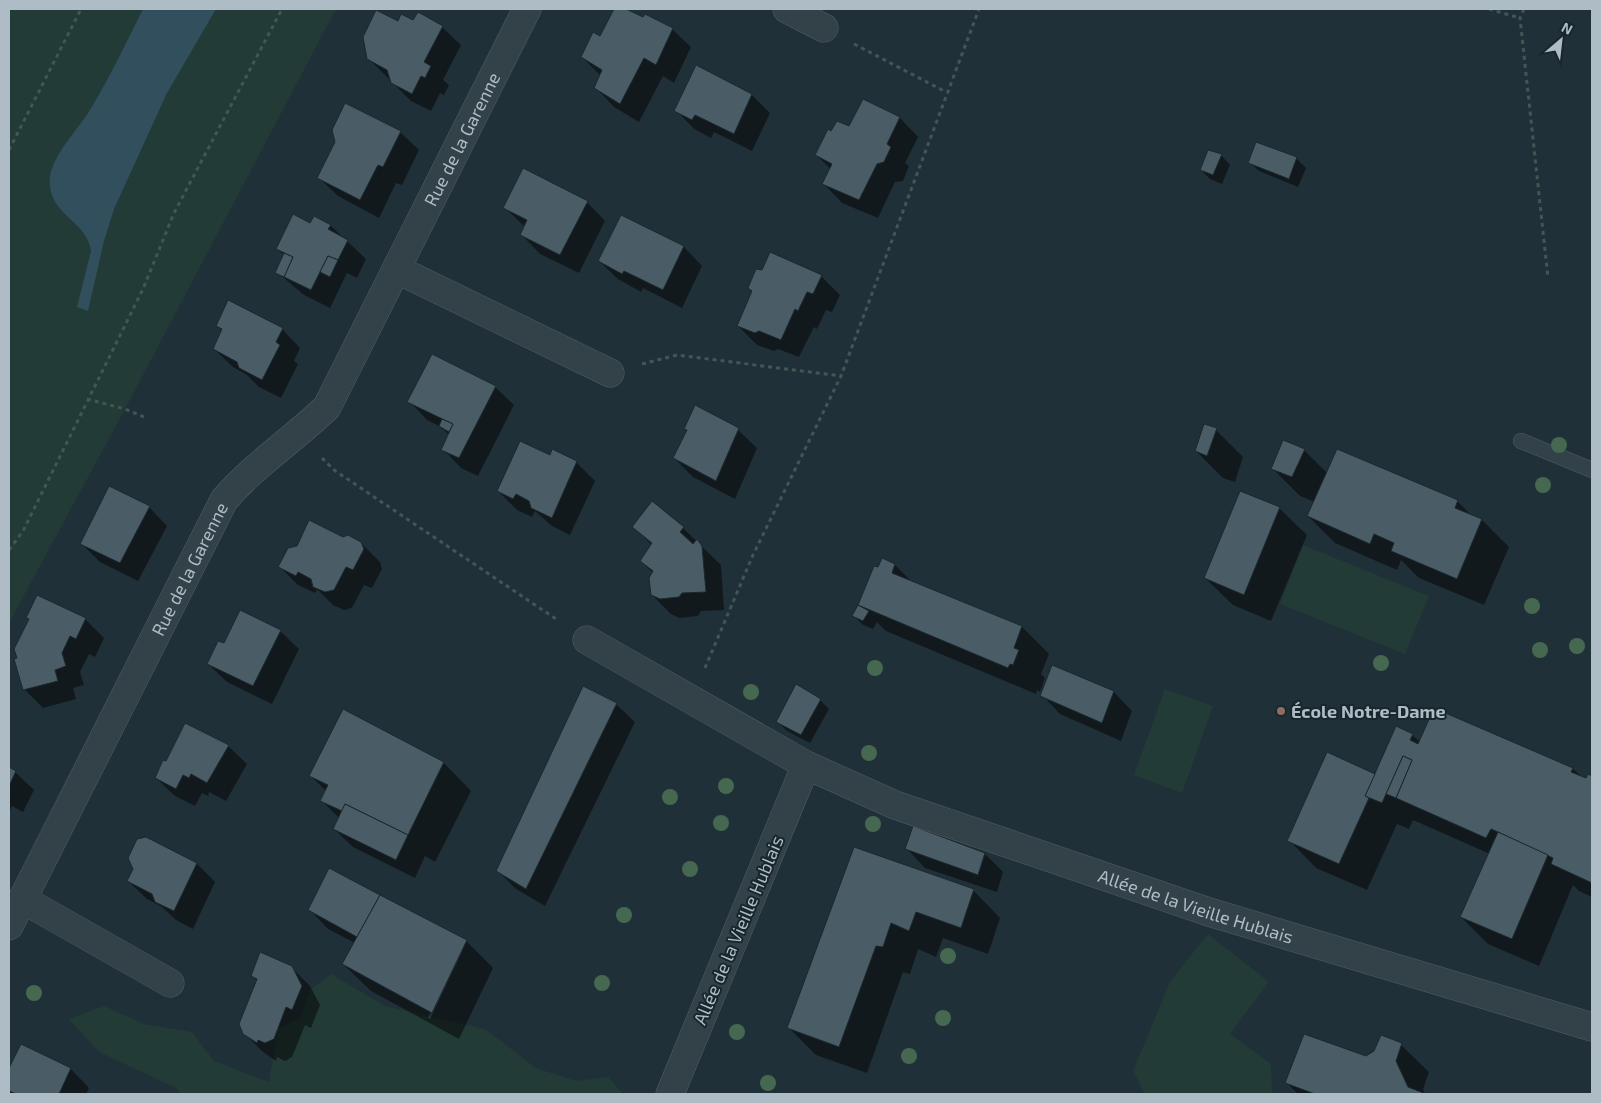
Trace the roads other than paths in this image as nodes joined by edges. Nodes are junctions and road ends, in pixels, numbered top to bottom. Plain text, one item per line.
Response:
1 (527, 9) edge
2 (786, 9) edge
3 (824, 28) road end
4 (396, 269) junction
5 (610, 373) road end
6 (1521, 441) dead end
7 (1592, 470) edge
8 (587, 640) road end
9 (806, 765) junction
10 (22, 899) junction
11 (9, 926) edge
12 (170, 983) dead end
13 (1592, 1027) edge
14 (670, 1094) edge

1 - 4 street, Rue de la Garenne
2 - 3 street
4 - 5 street
4 - 10 street, Rue de la Garenne
6 - 7 lane
8 - 9 street, Allée de la Vieille Hublais
9 - 13 street, Allée de la Vieille Hublais
9 - 14 street, Allée de la Vieille Hublais
10 - 11 street, Rue de la Garenne
10 - 12 street

